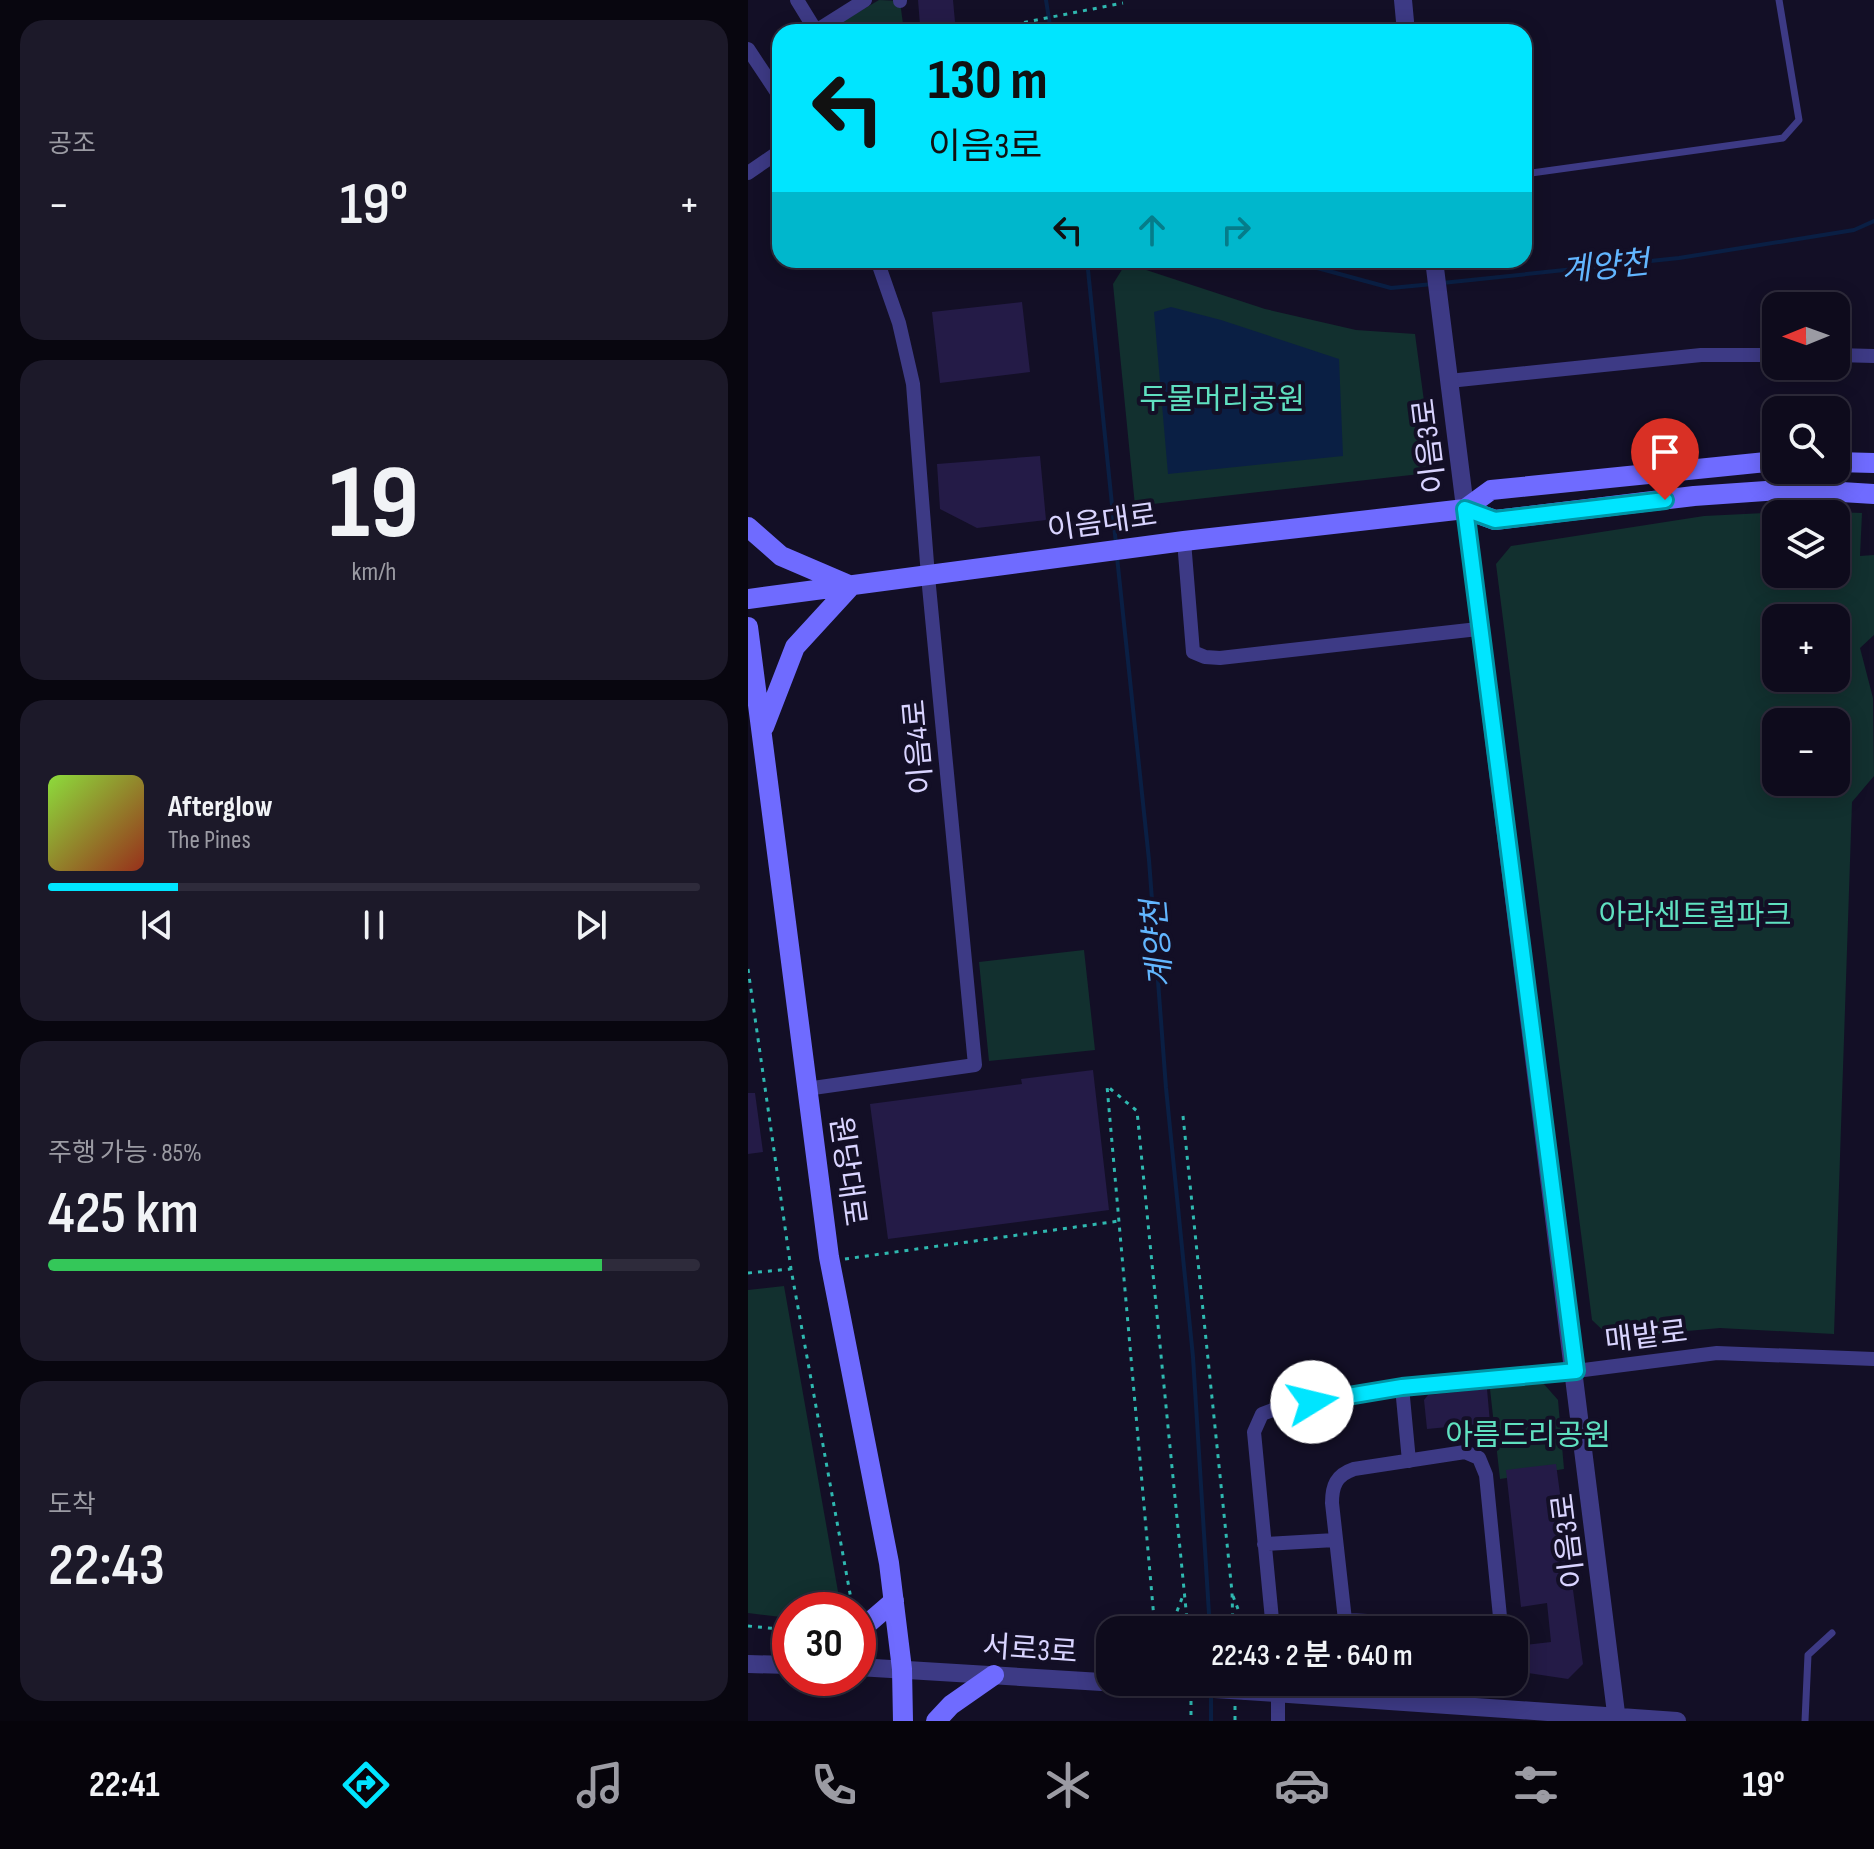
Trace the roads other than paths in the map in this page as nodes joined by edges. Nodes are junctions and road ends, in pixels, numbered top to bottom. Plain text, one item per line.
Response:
1 (797, 0) edge
2 (865, 0) edge
3 (1403, 0) edge
4 (1779, 0) edge
5 (812, 24) edge
6 (827, 24) edge
7 (1405, 24) edge
8 (748, 49) edge
9 (772, 85) edge
10 (772, 156) edge
11 (748, 173) edge
12 (1532, 173) edge
13 (880, 268) edge
14 (1435, 268) edge
15 (1762, 355) edge
16 (1850, 355) edge
17 (1874, 356) edge
18 (1449, 381) junction
19 (1762, 462) edge
20 (1850, 462) edge
21 (1874, 463) edge
22 (1874, 494) edge
23 (1465, 509) junction
24 (748, 527) edge
25 (1184, 541) junction
26 (928, 576) junction
27 (851, 586) junction
28 (748, 599) edge
29 (748, 627) edge
30 (1478, 629) junction
31 (748, 710) edge
32 (763, 731) junction
33 (806, 1089) junction
34 (1874, 1359) edge
35 (1576, 1371) junction
36 (1402, 1387) junction
37 (1409, 1461) junction
38 (1335, 1540) junction
39 (1264, 1544) junction
40 (894, 1601) junction
41 (876, 1616) edge
42 (1272, 1616) edge
43 (1832, 1633) dead end
44 (748, 1664) edge
45 (772, 1665) edge
46 (876, 1668) edge
47 (902, 1669) junction
48 (994, 1675) junction
49 (1096, 1681) edge
50 (1278, 1696) edge
51 (1365, 1696) edge
52 (1617, 1719) edge
53 (903, 1721) edge
54 (936, 1721) edge
55 (1278, 1721) edge
56 (1677, 1721) edge
57 (1805, 1721) edge

1 - 5 street
2 - 6 street
3 - 7 street
4 - 12 lane
8 - 9 street
10 - 11 street
13 - 26 street, 이음4로
14 - 18 street, 이음3로
15 - 18 street
16 - 17 street
18 - 23 street, 이음3로
19 - 23 main road, 이음대로
20 - 21 main road
22 - 23 main road, 이음대로
23 - 25 main road, 이음대로
23 - 30 street, 이음3로
24 - 27 main road
25 - 26 main road, 이음대로
25 - 30 street
26 - 27 main road, 이음대로
26 - 33 street, 이음4로
27 - 28 main road, 이음대로
27 - 32 main road
29 - 32 main road, 원당대로
30 - 35 street, 이음3로
31 - 32 main road
32 - 33 main road, 원당대로
33 - 40 main road, 원당대로
34 - 35 street, 매밭로
35 - 36 street, 매밭로
35 - 52 street, 이음3로
36 - 37 street
36 - 39 street, 매밭로
37 - 38 street
37 - 38 street
38 - 39 street
39 - 42 street, 매밭로
40 - 41 main road
40 - 47 main road, 원당대로
43 - 57 lane
44 - 45 street
46 - 47 street, 서로3로
47 - 48 street, 서로3로
47 - 53 main road, 원당대로
48 - 49 street, 서로3로, bridge
48 - 54 main road
50 - 55 street
51 - 52 street, 서로3로
52 - 56 street, 서로3로

